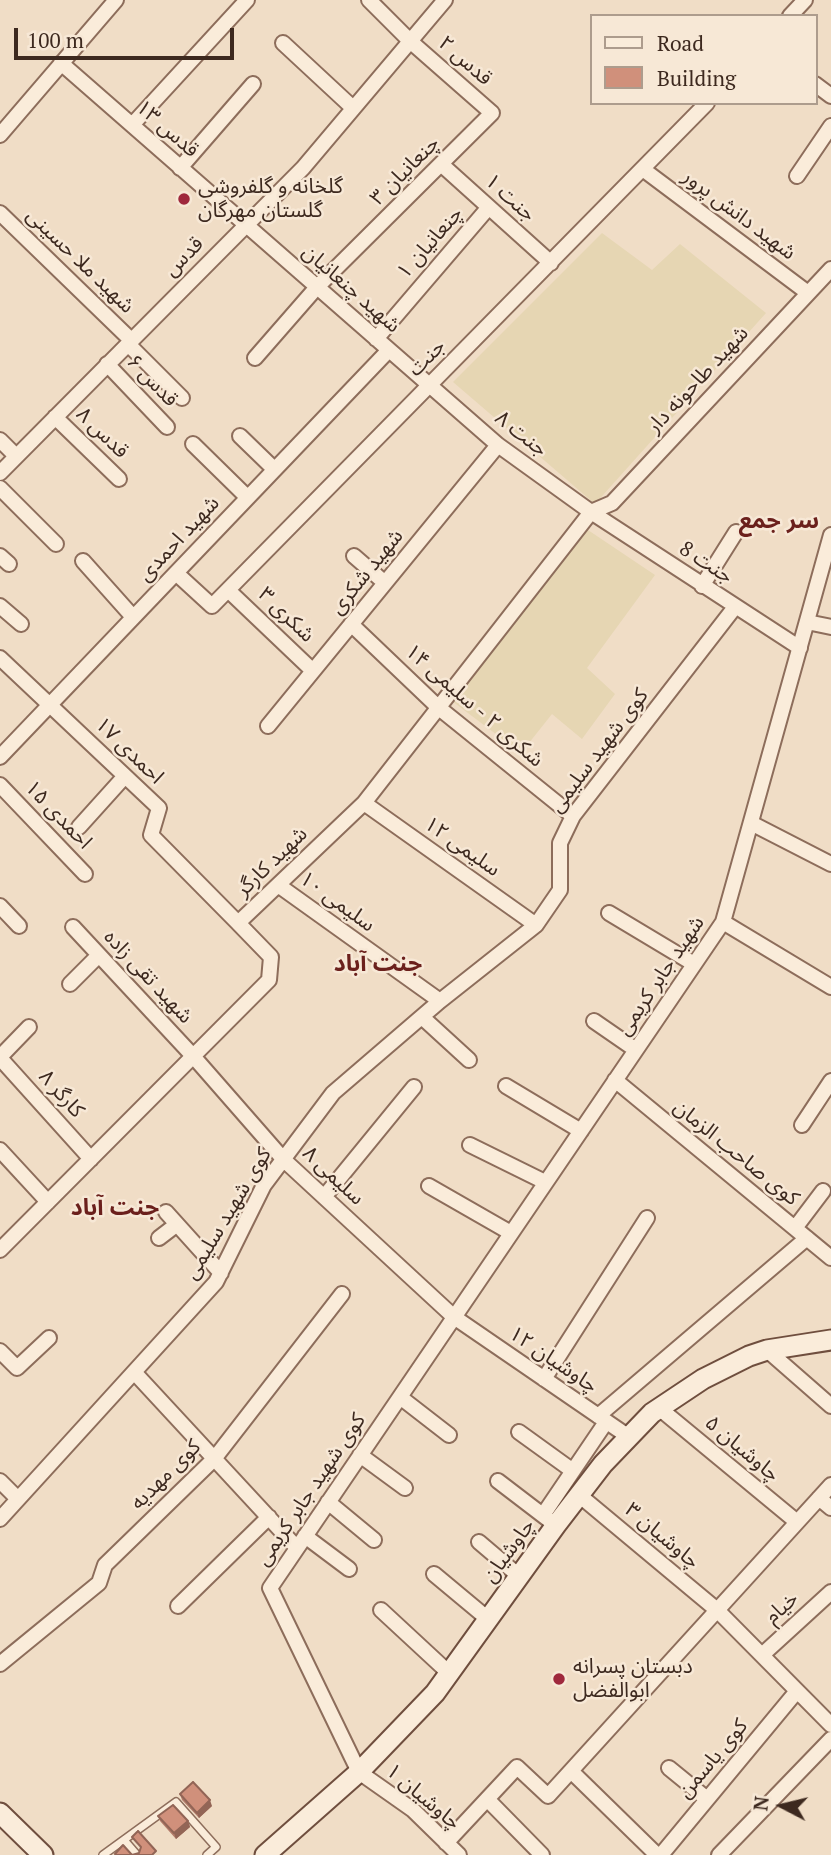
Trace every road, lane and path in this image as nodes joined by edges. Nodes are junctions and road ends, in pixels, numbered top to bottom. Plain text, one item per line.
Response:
1 (116, 0) edge
2 (247, 0) edge
3 (369, 0) edge
4 (445, 0) edge
5 (805, 0) edge
6 (792, 14) edge
7 (410, 41) junction
8 (283, 43) dead end
9 (61, 63) junction
10 (253, 84) dead end
11 (705, 105) edge
12 (353, 108) junction
13 (492, 113) joint
14 (132, 125) junction
15 (831, 126) edge
16 (0, 135) edge
17 (441, 164) junction
18 (180, 168) junction
19 (644, 170) junction
20 (797, 176) dead end
21 (489, 207) junction
22 (0, 213) edge
23 (246, 225) junction
24 (551, 263) junction
25 (831, 269) edge
26 (317, 288) junction
27 (808, 293) junction
28 (376, 338) junction
29 (130, 342) junction
30 (389, 350) junction
31 (255, 358) dead end
32 (107, 365) junction
33 (430, 385) junction
34 (182, 398) dead end
35 (55, 417) junction
36 (167, 427) dead end
37 (240, 436) dead end
38 (0, 440) edge
39 (193, 444) dead end
40 (498, 444) junction
41 (16, 456) junction
42 (274, 469) junction
43 (0, 472) edge
44 (119, 479) dead end
45 (0, 488) edge
46 (247, 497) junction
47 (591, 512) junction
48 (736, 532) dead end
49 (831, 535) edge
50 (56, 544) dead end
51 (354, 556) dead end
52 (83, 561) dead end
53 (176, 573) junction
54 (385, 583) junction
55 (702, 586) junction
56 (229, 591) junction
57 (0, 606) edge
58 (735, 607) junction
59 (133, 617) junction
60 (807, 622) junction
61 (21, 624) dead end
62 (351, 624) junction
63 (831, 627) edge
64 (800, 648) junction
65 (0, 659) edge
66 (313, 671) junction
67 (51, 706) junction
68 (439, 708) junction
69 (268, 726) dead end
70 (0, 757) edge
71 (125, 776) junction
72 (0, 785) edge
73 (364, 803) junction
74 (573, 816) junction
75 (751, 823) junction
76 (79, 827) dead end
77 (831, 864) edge
78 (85, 874) dead end
79 (278, 885) junction
80 (0, 906) edge
81 (609, 913) dead end
82 (723, 922) junction
83 (238, 923) junction
84 (537, 925) junction
85 (19, 926) dead end
86 (73, 927) dead end
87 (99, 955) junction
88 (694, 964) junction
89 (70, 984) dead end
90 (831, 987) edge
91 (440, 1001) junction
92 (422, 1017) junction
93 (594, 1021) dead end
94 (29, 1027) dead end
95 (636, 1050) junction
96 (193, 1056) junction
97 (0, 1058) edge
98 (469, 1060) dead end
99 (615, 1080) junction
100 (831, 1081) edge
101 (506, 1086) dead end
102 (414, 1087) dead end
103 (802, 1125) dead end
104 (581, 1131) junction
105 (470, 1146) dead end
106 (0, 1150) edge
107 (91, 1159) junction
108 (284, 1160) junction
109 (545, 1182) junction
110 (429, 1185) dead end
111 (823, 1191) dead end
112 (324, 1197) junction
113 (48, 1202) junction
114 (166, 1212) dead end
115 (647, 1218) dead end
116 (176, 1225) junction
117 (795, 1228) junction
118 (511, 1233) junction
119 (159, 1238) dead end
120 (807, 1238) junction
121 (0, 1250) edge
122 (831, 1258) edge
123 (221, 1273) junction
124 (342, 1294) dead end
125 (454, 1317) junction
126 (48, 1338) dead end
127 (831, 1340) edge
128 (767, 1350) junction
129 (0, 1351) edge
130 (134, 1372) junction
131 (544, 1379) junction
132 (400, 1397) junction
133 (831, 1406) edge
134 (659, 1408) junction
135 (602, 1419) junction
136 (519, 1432) dead end
137 (449, 1435) dead end
138 (629, 1437) junction
139 (360, 1455) junction
140 (214, 1459) junction
141 (572, 1471) junction
142 (0, 1481) edge
143 (498, 1481) dead end
144 (831, 1485) edge
145 (405, 1488) dead end
146 (579, 1495) junction
147 (820, 1498) junction
148 (19, 1499) junction
149 (328, 1502) junction
150 (831, 1508) edge
151 (269, 1517) junction
152 (0, 1519) edge
153 (550, 1520) junction
154 (797, 1522) junction
155 (374, 1539) dead end
156 (301, 1542) junction
157 (479, 1542) dead end
158 (349, 1569) dead end
159 (434, 1574) dead end
160 (519, 1576) junction
161 (831, 1592) edge
162 (178, 1606) dead end
163 (381, 1610) dead end
164 (717, 1610) junction
165 (488, 1619) junction
166 (762, 1655) junction
167 (0, 1664) edge
168 (449, 1673) junction
169 (797, 1691) junction
170 (830, 1721) edge
171 (831, 1740) edge
172 (669, 1768) dead end
173 (571, 1771) junction
174 (359, 1772) junction
175 (488, 1799) junction
176 (707, 1799) junction
177 (0, 1813) edge
178 (124, 1840) junction
179 (446, 1843) junction
180 (43, 1855) edge
181 (103, 1855) edge
182 (137, 1855) edge
183 (207, 1855) edge
184 (265, 1855) edge
185 (459, 1855) edge
186 (542, 1855) edge
187 (659, 1855) edge
188 (719, 1855) edge

1 - 9 street
2 - 14 street
3 - 7 street, قدس ۲
4 - 7 street, قدس
5 - 6 street
7 - 12 street, قدس
7 - 13 street, قدس ۲
8 - 12 street
9 - 14 street, قدس ۱۳
9 - 16 street
10 - 18 street
11 - 19 street, جنت
12 - 23 street, قدس
13 - 17 street, چنعانیان ۳
14 - 18 street, قدس ۱۳
15 - 20 street
17 - 21 street, جنت ۱
17 - 26 street, چنعانیان ۳
18 - 23 street, قدس ۱۳
19 - 24 street, جنت
19 - 27 street, شهید دانش پرور
21 - 24 street, جنت ۱
21 - 28 street, چنعانیان ۱
22 - 29 street, شهید ملا حسینی
23 - 26 street, شهید چنعانیان
23 - 29 street, قدس
24 - 33 street, جنت
25 - 27 street, شهيد طاحونه دار
26 - 28 street, شهید چنعانیان
26 - 31 street, چنعانیان ۳
27 - 47 street, شهيد طاحونه دار
28 - 30 street, شهید چنعانیان
29 - 32 street, قدس
29 - 34 street, شهید ملا حسینی
30 - 33 street, شهید چنعانیان
30 - 42 street, شهید احمدی
32 - 35 street, قدس
32 - 36 street, قدس ۶
33 - 40 street, جنت ۸
33 - 56 street, جنت
35 - 41 street, قدس
35 - 44 street, قدس ۸
37 - 42 street
38 - 41 street
39 - 46 street
40 - 47 street, جنت ۸
40 - 54 street, شهید شکری
41 - 43 street, قدس
42 - 46 street, شهید احمدی
45 - 50 street
46 - 53 street, شهید احمدی
47 - 55 street, جنت 8
47 - 68 street, شهید کارگر
48 - 55 street
49 - 60 street, شهید جابر کریمی
51 - 54 street
52 - 59 street
53 - 56 street, جنت
53 - 59 street, شهید احمدی
54 - 62 street, شهید شکری
55 - 58 street, جنت 8
56 - 66 street, شکری ۳
57 - 61 street
58 - 64 street, جنت 8
58 - 74 street, کوی شهید سلیمی
59 - 67 street, شهید احمدی
60 - 63 street
60 - 64 street, شهید جابر کریمی
62 - 66 street, شهید شکری
62 - 68 street, شکری ۲ - سلیمی ۱۴
64 - 75 street, شهید جابر کریمی
65 - 67 street, احمدی ۱۷
66 - 69 street, شهید شکری
67 - 70 street, شهید احمدی
67 - 71 street, احمدی ۱۷
68 - 73 street, شهید کارگر
68 - 74 street, شکری ۲ - سلیمی ۱۴
71 - 76 street
71 - 83 street, احمدی ۱۷
72 - 78 street, احمدی ۱۵
73 - 79 street, شهید کارگر
73 - 84 street, سلیمی ۱۲
74 - 84 street, کوی شهید سلیمی
75 - 77 street
75 - 82 street, شهید جابر کریمی
79 - 83 street, شهید کارگر
79 - 91 street, سلیمی ۱۰
80 - 85 street
81 - 88 street
82 - 88 street, شهید جابر کریمی
82 - 90 street
83 - 96 street, شهید کارگر
84 - 91 street, کوی شهید سلیمی
86 - 87 street, شهید تقی زاده
87 - 89 street
87 - 96 street, شهید تقی زاده
88 - 95 street, شهید جابر کریمی
91 - 92 street, کوی شهید سلیمی
92 - 98 street
92 - 108 street, کوی شهید سلیمی
93 - 95 street
94 - 97 street
95 - 99 street, شهید جابر کریمی
96 - 107 street, شهید کارگر
96 - 108 street, سلیمی ۸
97 - 107 street, کارگر ۸
99 - 104 street, شهید جابر کریمی
99 - 117 street, کوی صاحب الزمان
100 - 103 street
101 - 104 street
102 - 112 street
104 - 109 street, شهید جابر کریمی
105 - 109 street
106 - 113 street
107 - 113 street, شهید کارگر
108 - 112 street, سلیمی ۸
108 - 123 street, کوی شهید سلیمی
109 - 118 street, شهید جابر کریمی
110 - 118 street
111 - 117 street
112 - 125 street, سلیمی ۸
113 - 121 street, شهید کارگر
114 - 116 street
115 - 131 street
116 - 119 street
116 - 123 street
117 - 120 street, کوی صاحب الزمان
118 - 125 street, شهید جابر کریمی
120 - 122 street, کوی صاحب الزمان
120 - 135 street
123 - 130 street, کوی شهید سلیمی
124 - 140 street, کوی مهدیه
125 - 131 street, چاوشیان ۱۲
125 - 132 street, کوی شهید جابر کریمی
126 - 129 street
127 - 128 main road, چاوشیان
128 - 133 street
128 - 134 main road, چاوشیان
130 - 140 street
130 - 148 street, کوی شهید سلیمی
131 - 135 street, چاوشیان ۱۲
132 - 137 street
132 - 139 street, کوی شهید جابر کریمی
134 - 138 main road, چاوشیان
134 - 154 street, چاوشیان ۵
135 - 138 street, چاوشیان ۱۲
135 - 141 street
136 - 141 street
138 - 146 main road, چاوشیان
139 - 145 street
139 - 149 street, کوی شهید جابر کریمی
140 - 151 street
140 - 167 street, کوی مهدیه
141 - 153 street
142 - 148 street
143 - 153 street
144 - 147 street
146 - 153 main road, چاوشیان
146 - 164 street, چاوشیان ۳
147 - 150 street
147 - 154 street
148 - 152 street, کوی شهید سلیمی
149 - 155 street
149 - 156 street, کوی شهید جابر کریمی
151 - 156 street
151 - 162 street
153 - 160 main road, چاوشیان
154 - 164 street
156 - 158 street
156 - 174 street, کوی شهید جابر کریمی
157 - 160 street
159 - 165 street
160 - 165 main road, چاوشیان
161 - 166 street, خیام
163 - 168 street
164 - 166 street, چاوشیان ۳
164 - 173 street
165 - 168 main road, چاوشیان
166 - 169 street, چاوشیان ۳
168 - 174 main road, چاوشیان
169 - 170 street, چاوشیان ۳
169 - 176 street, کوی یاسمن
171 - 188 street
172 - 176 street
173 - 175 street
173 - 187 street
174 - 179 street, چاوشیان ۱
174 - 184 main road, چاوشیان
175 - 179 street
175 - 186 street
176 - 187 street, کوی یاسمن
177 - 180 main road
178 - 181 lane
178 - 182 lane
178 - 183 lane
179 - 185 street, چاوشیان ۱

